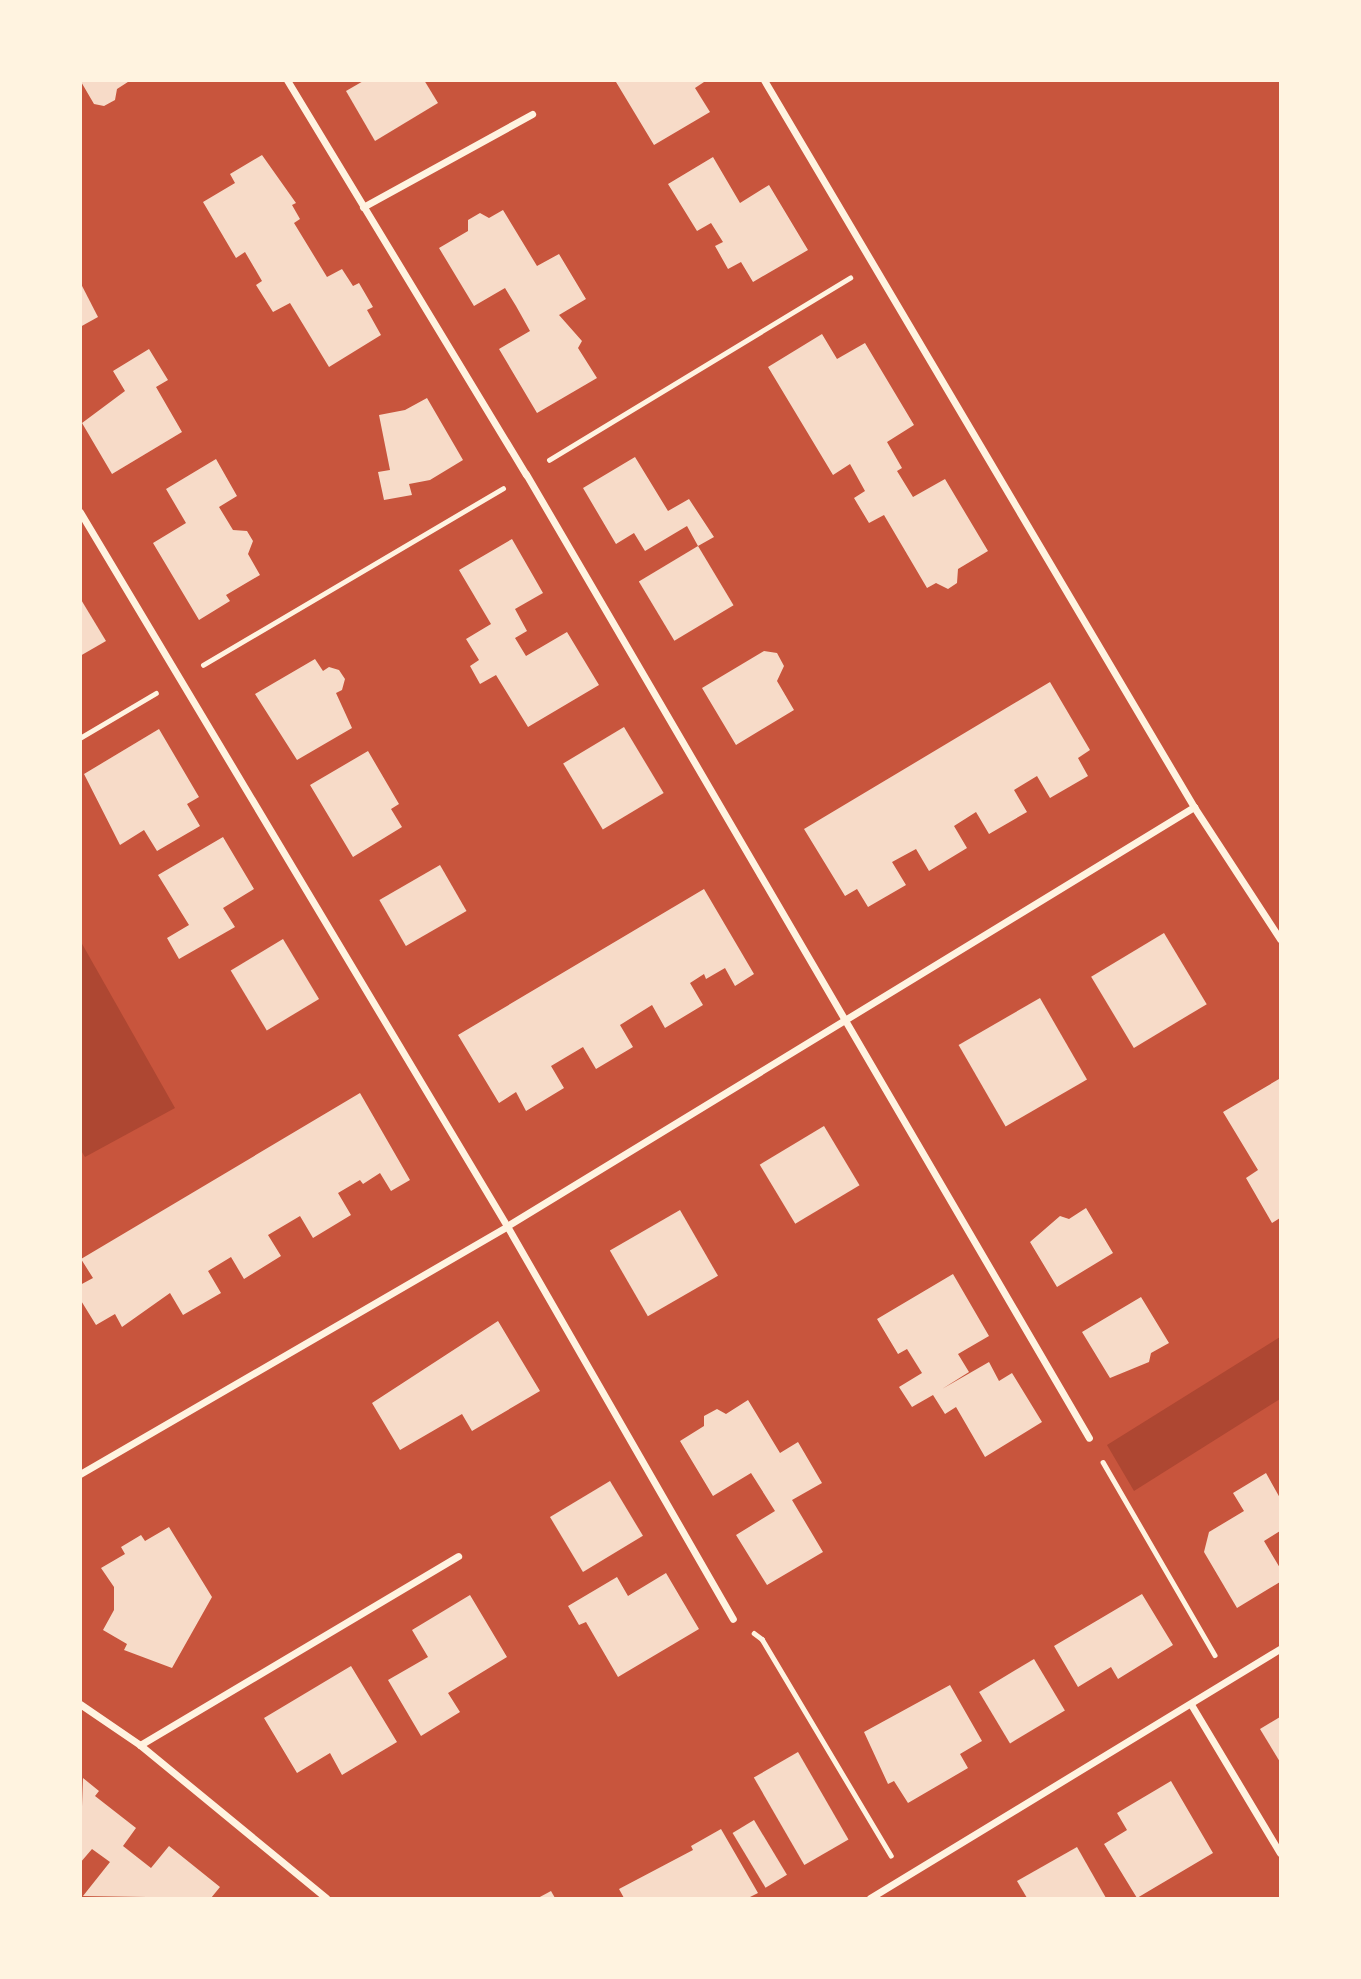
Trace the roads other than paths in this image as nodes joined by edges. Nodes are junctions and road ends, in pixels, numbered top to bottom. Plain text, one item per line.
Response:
1 (287, 80) edge
2 (764, 80) edge
3 (532, 114) dead end
4 (363, 208) junction
5 (80, 512) edge
6 (1194, 807) junction
7 (1280, 939) edge
8 (848, 1021) junction
9 (507, 1226) junction
10 (1089, 1437) road end
11 (80, 1474) edge
12 (458, 1556) dead end
13 (733, 1619) road end
14 (1280, 1649) edge
15 (80, 1704) edge
16 (1192, 1706) junction
17 (140, 1745) junction
18 (1280, 1853) edge
19 (326, 1899) edge
20 (870, 1899) edge

1 - 4 street
2 - 6 street
3 - 4 street
4 - 8 street
5 - 9 street
6 - 7 street
6 - 8 street
8 - 9 street
8 - 10 street
9 - 11 street
9 - 13 street
12 - 17 street
14 - 16 street
15 - 17 street
16 - 18 street
16 - 20 street
17 - 19 street

